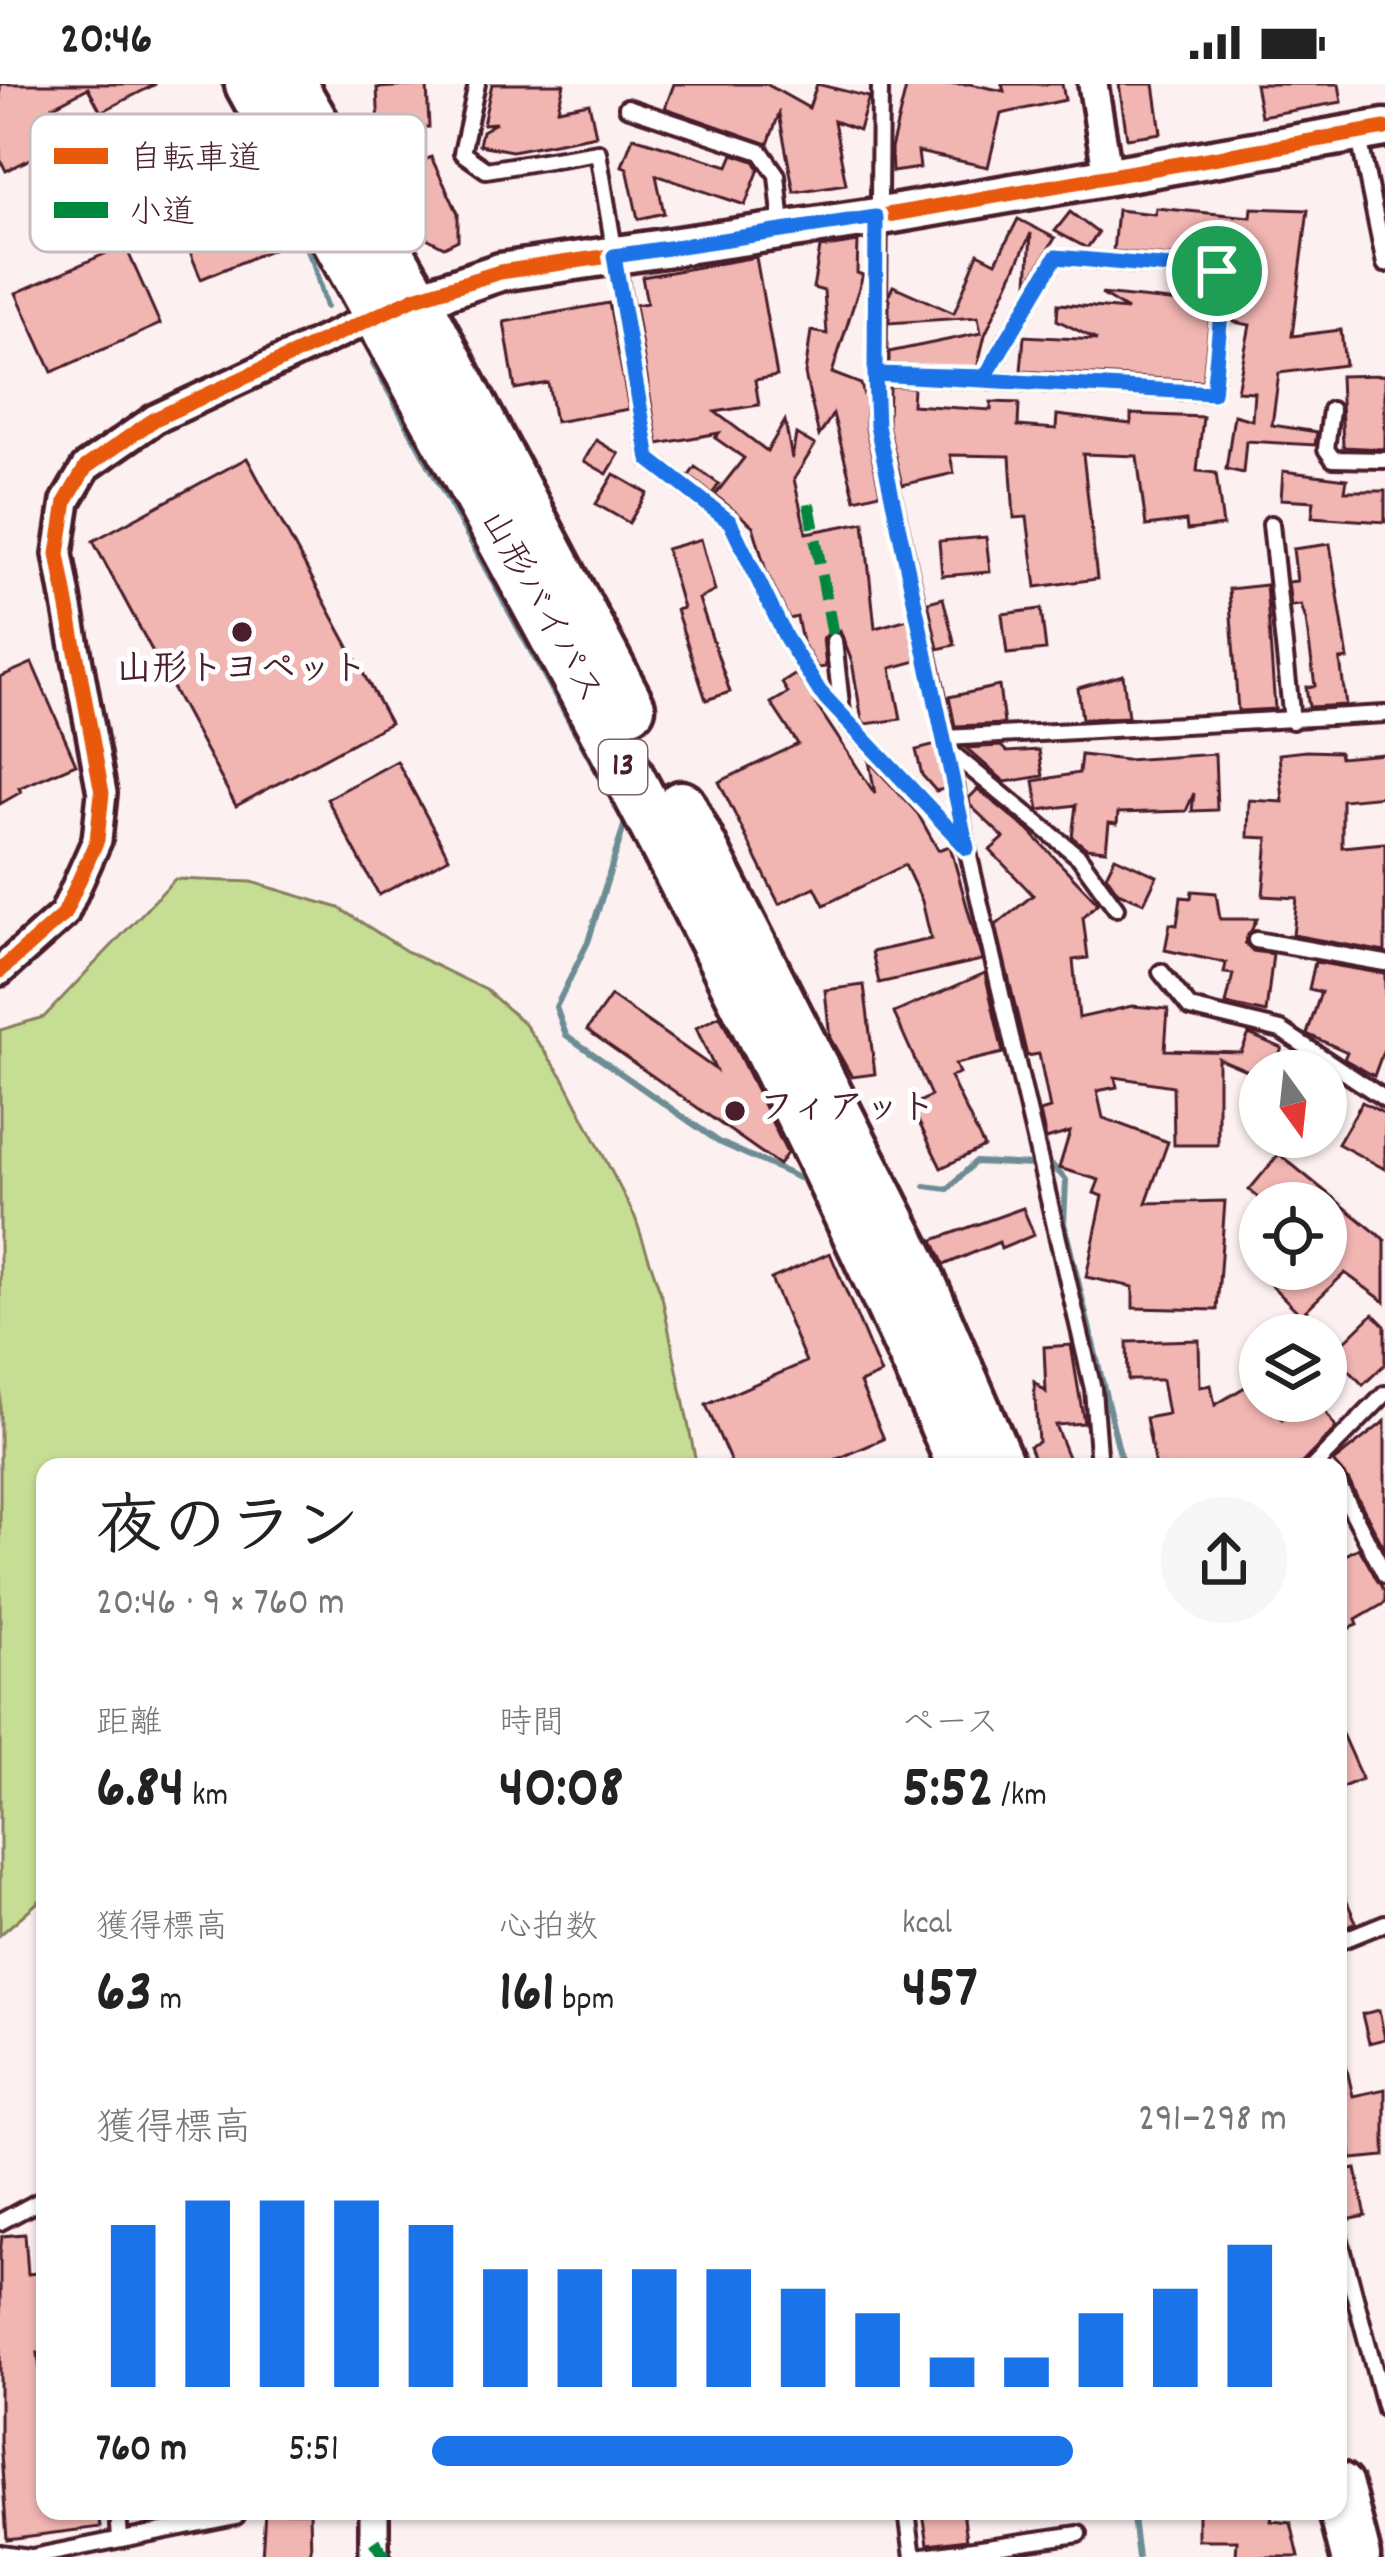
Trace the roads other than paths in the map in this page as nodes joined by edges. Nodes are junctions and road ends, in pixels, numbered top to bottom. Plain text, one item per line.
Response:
1 (250, 84) edge
2 (291, 84) edge
3 (477, 84) edge
4 (880, 84) edge
5 (1093, 84) edge
6 (627, 107) dead end
7 (270, 114) edge
8 (305, 114) edge
9 (1372, 130) edge
10 (1108, 176) junction
11 (876, 217) junction
12 (783, 231) junction
13 (361, 252) edge
14 (371, 252) edge
15 (614, 256) junction
16 (1385, 264) edge
17 (397, 306) junction
18 (875, 374) junction
19 (985, 377) junction
20 (1331, 410) dead end
21 (1385, 460) edge
22 (1270, 524) dead end
23 (833, 641) dead end
24 (842, 713) junction
25 (1385, 714) edge
26 (1292, 721) junction
27 (947, 744) junction
28 (967, 848) junction
29 (1116, 908) dead end
30 (1256, 940) dead end
31 (1385, 963) edge
32 (0, 970) edge
33 (1161, 972) dead end
34 (1385, 1099) edge
35 (1385, 1394) edge
36 (959, 1458) edge
37 (996, 1458) edge
38 (1098, 1458) edge
39 (1327, 1458) edge
40 (1347, 1501) edge
41 (1385, 1574) edge
42 (1385, 1923) edge
43 (1347, 1938) edge
44 (36, 2203) edge
45 (0, 2222) edge
46 (1347, 2267) edge
47 (1385, 2409) edge
48 (119, 2520) edge
49 (216, 2520) edge
50 (374, 2520) edge
51 (909, 2520) edge
52 (1079, 2534) dead end
53 (120, 2539) junction
54 (0, 2553) edge
55 (31, 2557) edge
56 (374, 2557) edge
57 (915, 2557) edge

1 - 7 highway, 山形バイパス / 13
2 - 8 highway, 山形バイパス / 13
3 - 15 lane
4 - 11 lane
5 - 10 street
6 - 12 lane
9 - 10 street
9 - 16 lane
10 - 11 street
11 - 12 street
11 - 18 lane
12 - 15 street
13 - 17 highway, 山形バイパス / 13
14 - 17 highway, 山形バイパス / 13
15 - 17 street
15 - 24 lane
17 - 32 street
17 - 36 highway, 山形バイパス / 13
17 - 37 highway, 山形バイパス / 13
18 - 19 lane
18 - 27 lane
19 - 19 lane
20 - 21 lane
22 - 26 lane
23 - 24 lane
24 - 28 lane
25 - 26 lane
26 - 27 lane
27 - 28 lane
27 - 29 lane
28 - 38 lane
30 - 31 lane
33 - 34 lane
35 - 39 lane
40 - 41 lane
42 - 43 lane
44 - 45 lane
46 - 47 lane
48 - 53 lane
49 - 53 lane
50 - 56 street
51 - 57 lane
52 - 57 lane
53 - 55 lane
54 - 55 lane

